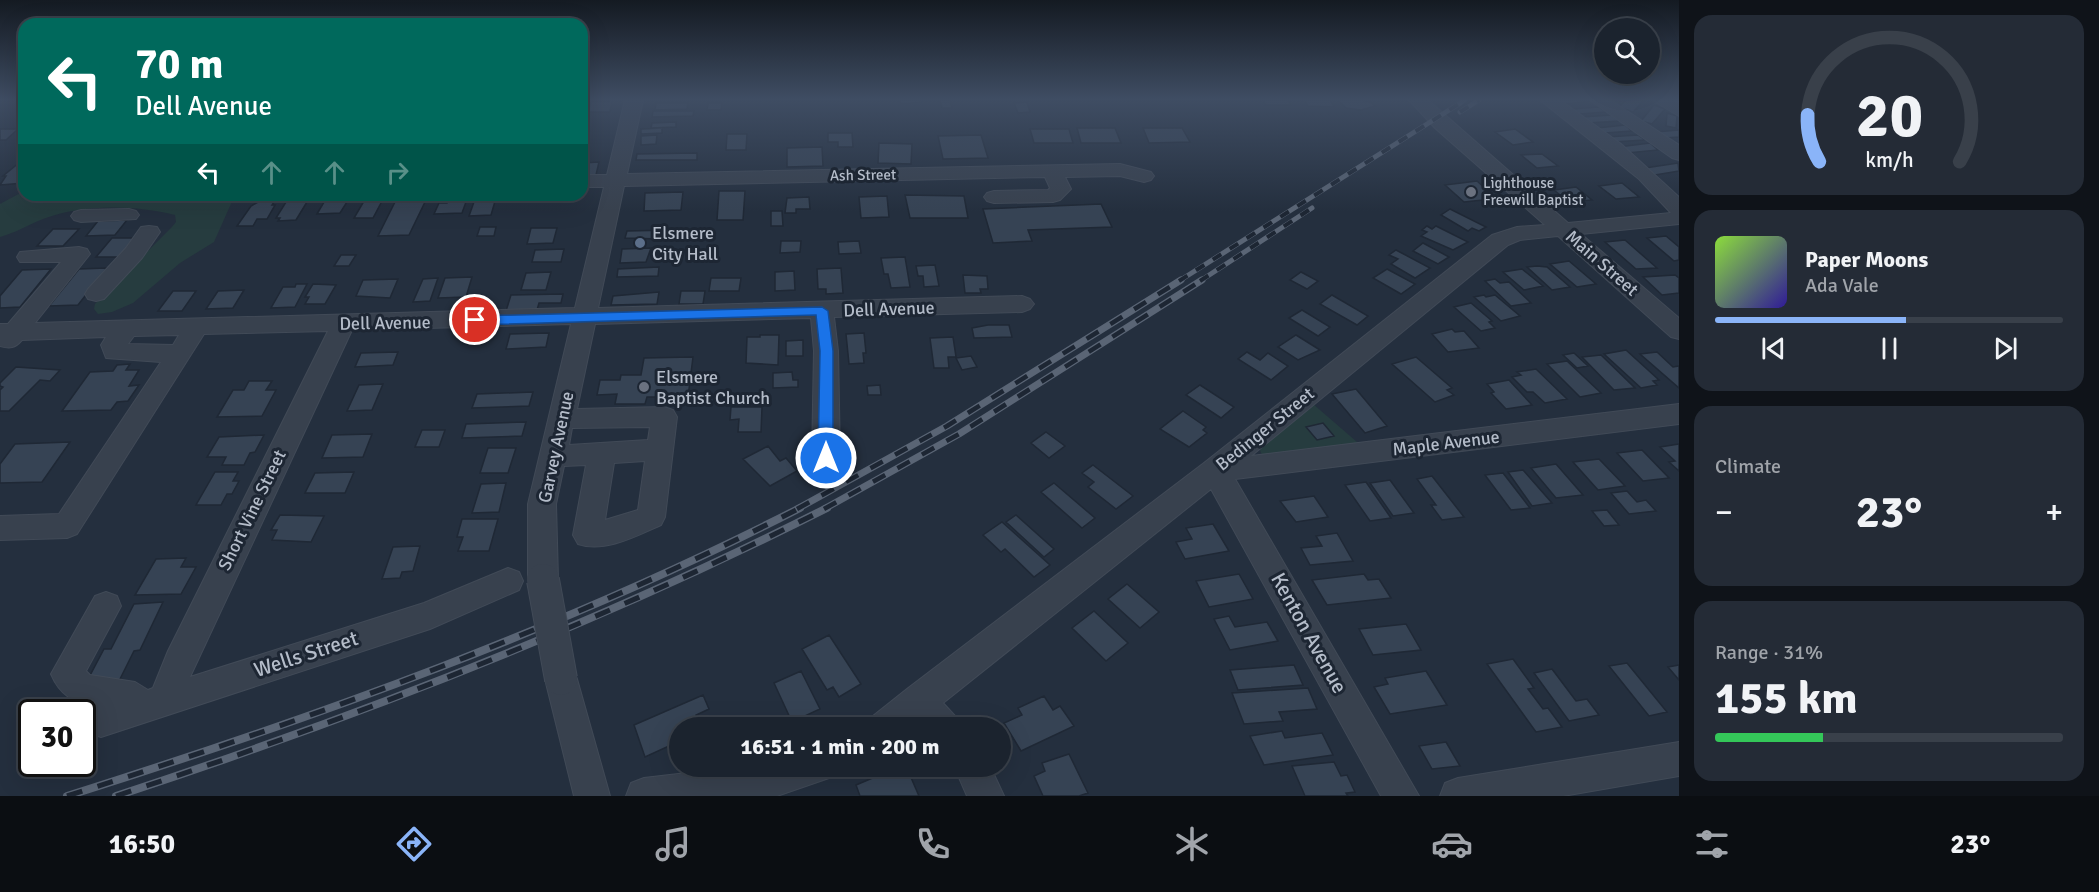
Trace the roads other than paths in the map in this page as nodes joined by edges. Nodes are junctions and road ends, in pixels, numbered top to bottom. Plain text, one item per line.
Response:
1 (626, 137) edge
2 (1457, 137) edge
3 (1600, 137) edge
4 (1654, 137) edge
5 (1679, 154) edge
6 (1120, 170) junction
7 (1052, 171) junction
8 (1031, 172) junction
9 (1144, 176) dead end
10 (588, 181) edge
11 (616, 181) junction
12 (994, 197) dead end
13 (1679, 209) edge
14 (129, 215) dead end
15 (1679, 218) edge
16 (1564, 230) junction
17 (149, 232) dead end
18 (28, 257) dead end
19 (71, 257) junction
20 (123, 262) junction
21 (96, 294) dead end
22 (1022, 304) dead end
23 (822, 311) junction
24 (585, 318) junction
25 (343, 324) junction
26 (197, 327) junction
27 (127, 329) junction
28 (1679, 331) edge
29 (5, 338) edge
30 (180, 354) junction
31 (1679, 414) edge
32 (561, 419) junction
33 (660, 450) junction
34 (602, 453) junction
35 (553, 456) junction
36 (826, 458) dead end
37 (1214, 471) junction
38 (0, 528) edge
39 (508, 581) dead end
40 (106, 606) dead end
41 (920, 700) junction
42 (152, 704) junction
43 (899, 717) edge
44 (934, 717) edge
45 (101, 721) dead end
46 (1679, 759) edge
47 (789, 777) edge
48 (976, 777) edge
49 (592, 796) edge
50 (644, 796) edge
51 (986, 796) edge
52 (1401, 796) edge
53 (1458, 796) edge

1 - 11 street, Garvey Avenue
2 - 16 street, Main Street
3 - 13 street
4 - 5 street
6 - 7 street, Ash Street
6 - 8 street
6 - 9 street, Ash Street
7 - 8 street, Ash Street
7 - 12 street
8 - 11 street, Ash Street
10 - 11 street, Ash Street
11 - 24 street, Garvey Avenue
14 - 19 street
15 - 16 street, Bedinger Street
16 - 28 street, Main Street
16 - 37 street, Bedinger Street
17 - 20 street
18 - 19 street
19 - 20 street
19 - 29 street
20 - 21 street
22 - 23 street, Dell Avenue
23 - 24 street, Dell Avenue
23 - 36 street
24 - 25 street, Dell Avenue
24 - 32 street, Garvey Avenue
25 - 26 street, Dell Avenue
25 - 42 street, Short Vine Street
26 - 27 street, Dell Avenue
26 - 30 street
27 - 29 street, Dell Avenue
27 - 30 street
30 - 38 street
31 - 37 street, Maple Avenue
32 - 33 street
32 - 35 street, Garvey Avenue
33 - 34 street
33 - 34 street
34 - 35 street
35 - 49 street, Garvey Avenue, bridge
37 - 41 street, Bedinger Street
37 - 52 street, Kenton Avenue
39 - 42 street, Wells Street
40 - 42 street
41 - 43 street, Bedinger Street
41 - 44 street
42 - 45 street, Wells Street
46 - 53 street
47 - 50 street
48 - 51 street

